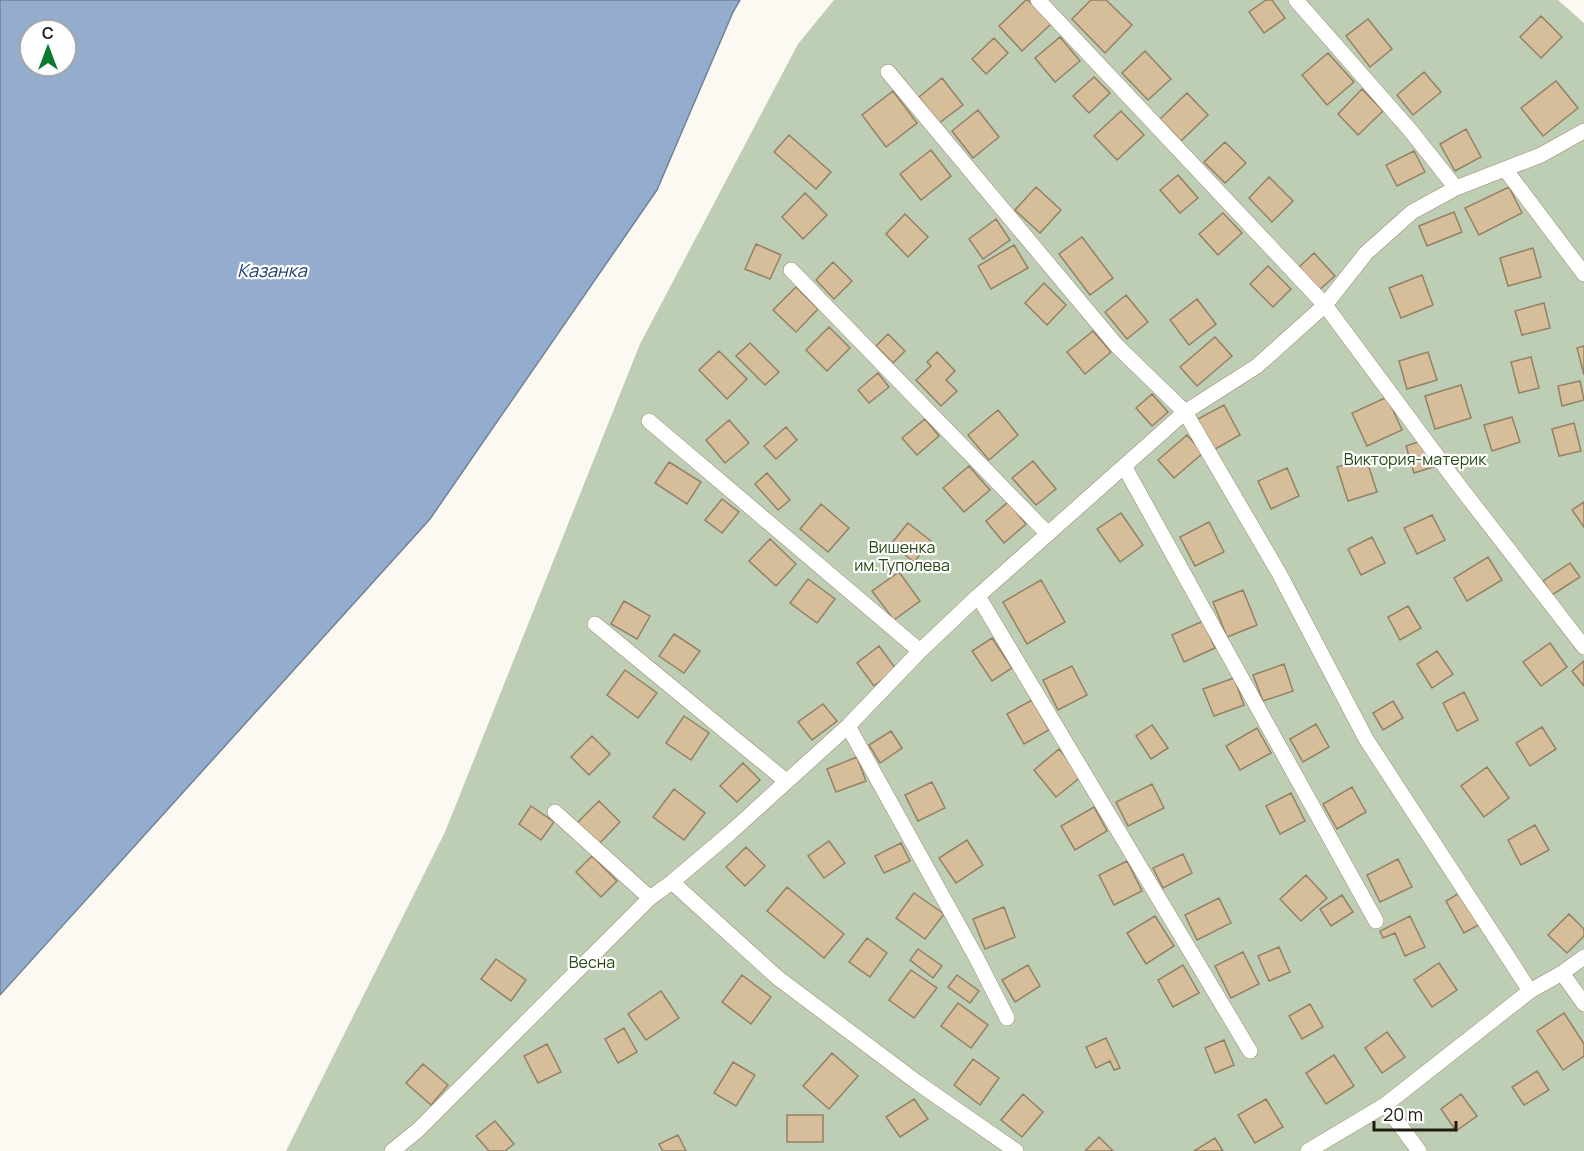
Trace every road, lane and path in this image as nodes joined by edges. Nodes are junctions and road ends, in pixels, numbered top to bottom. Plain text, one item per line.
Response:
1 (1038, 0) edge
2 (1296, 0) edge
3 (888, 72) dead end
4 (1584, 131) edge
5 (1505, 169) junction
6 (1456, 188) junction
7 (791, 270) dead end
8 (1584, 274) edge
9 (1325, 304) junction
10 (1185, 412) junction
11 (649, 421) dead end
12 (1124, 466) junction
13 (1048, 534) junction
14 (978, 596) junction
15 (595, 624) dead end
16 (1584, 647) edge
17 (920, 651) junction
18 (848, 726) junction
19 (786, 780) junction
20 (555, 812) dead end
21 (672, 882) junction
22 (650, 898) junction
23 (1376, 921) dead end
24 (1584, 957) edge
25 (1562, 973) junction
26 (1530, 991) junction
27 (1584, 1004) edge
28 (1006, 1018) dead end
29 (1250, 1050) dead end
30 (1385, 1104) junction
31 (392, 1151) edge
32 (1016, 1151) edge
33 (1308, 1151) edge
34 (1419, 1151) edge

1 - 9 lane
2 - 6 lane
3 - 10 lane
4 - 5 lane
5 - 6 lane
5 - 8 lane
6 - 9 lane
7 - 13 lane
9 - 10 lane
9 - 16 lane
10 - 12 lane
10 - 26 lane
11 - 17 lane
12 - 13 lane
12 - 23 lane
13 - 14 lane
14 - 17 lane
14 - 29 lane
15 - 19 lane
17 - 18 lane
18 - 19 lane
18 - 28 lane
19 - 21 lane
20 - 22 lane
21 - 22 lane
21 - 32 lane
22 - 31 lane
24 - 25 lane
25 - 26 lane
25 - 27 lane
26 - 30 lane
30 - 33 lane
30 - 34 lane

